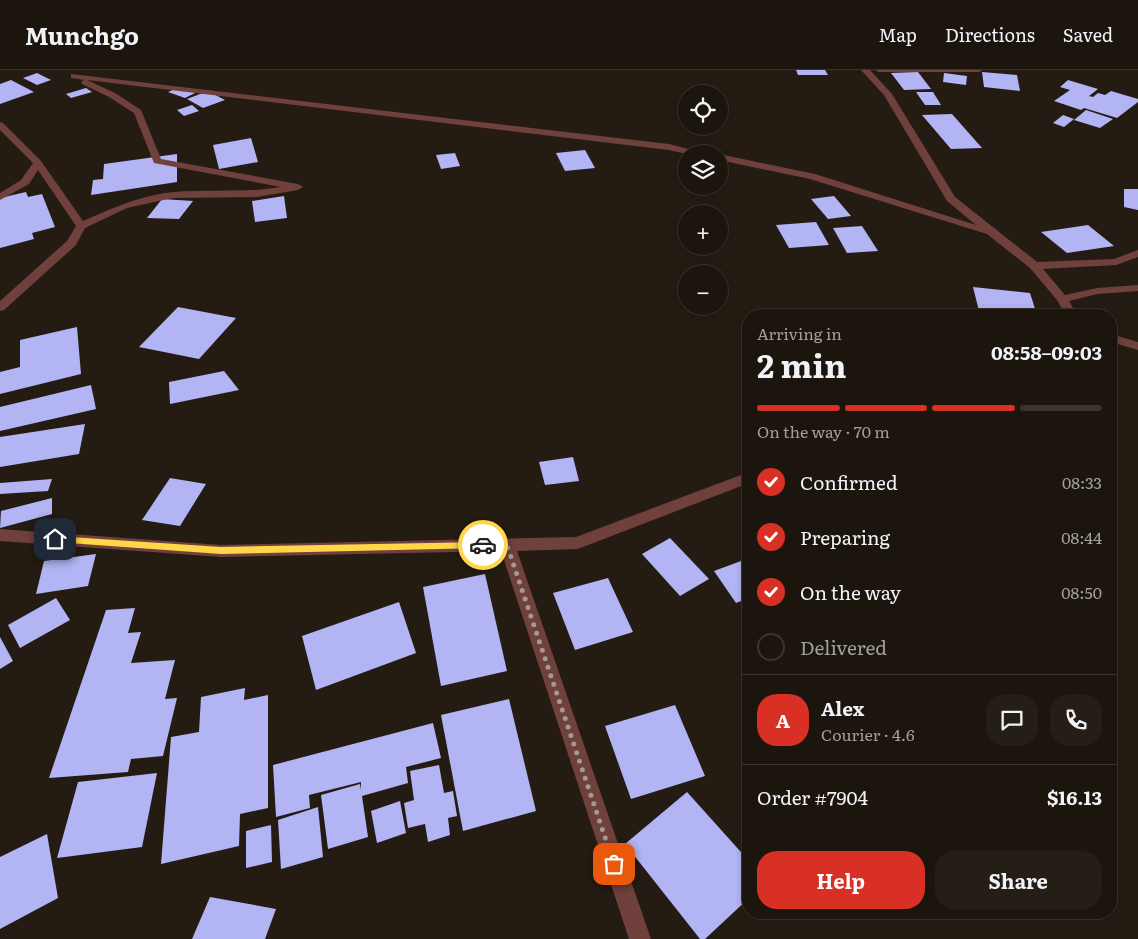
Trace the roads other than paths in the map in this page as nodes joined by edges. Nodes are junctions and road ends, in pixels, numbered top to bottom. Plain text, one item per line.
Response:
1 (865, 70) edge
2 (879, 70) edge
3 (979, 70) edge
4 (75, 73) edge
5 (0, 125) edge
6 (678, 149) edge
7 (728, 159) edge
8 (38, 163) junction
9 (0, 197) edge
10 (81, 226) junction
11 (994, 233) junction
12 (1138, 253) edge
13 (1034, 266) junction
14 (1138, 288) edge
15 (1062, 300) junction
16 (0, 307) edge
17 (1067, 309) edge
18 (1117, 340) edge
19 (1138, 346) edge
20 (742, 480) edge
21 (0, 535) edge
22 (507, 545) junction
23 (640, 939) edge

1 - 11 street
2 - 3 street
4 - 6 street
4 - 10 street
5 - 8 street
7 - 11 street
8 - 9 street
8 - 10 street
10 - 16 street
11 - 13 street
12 - 13 street
13 - 15 street
14 - 15 street
15 - 17 street
18 - 19 street
20 - 22 street
21 - 22 street
22 - 23 street

